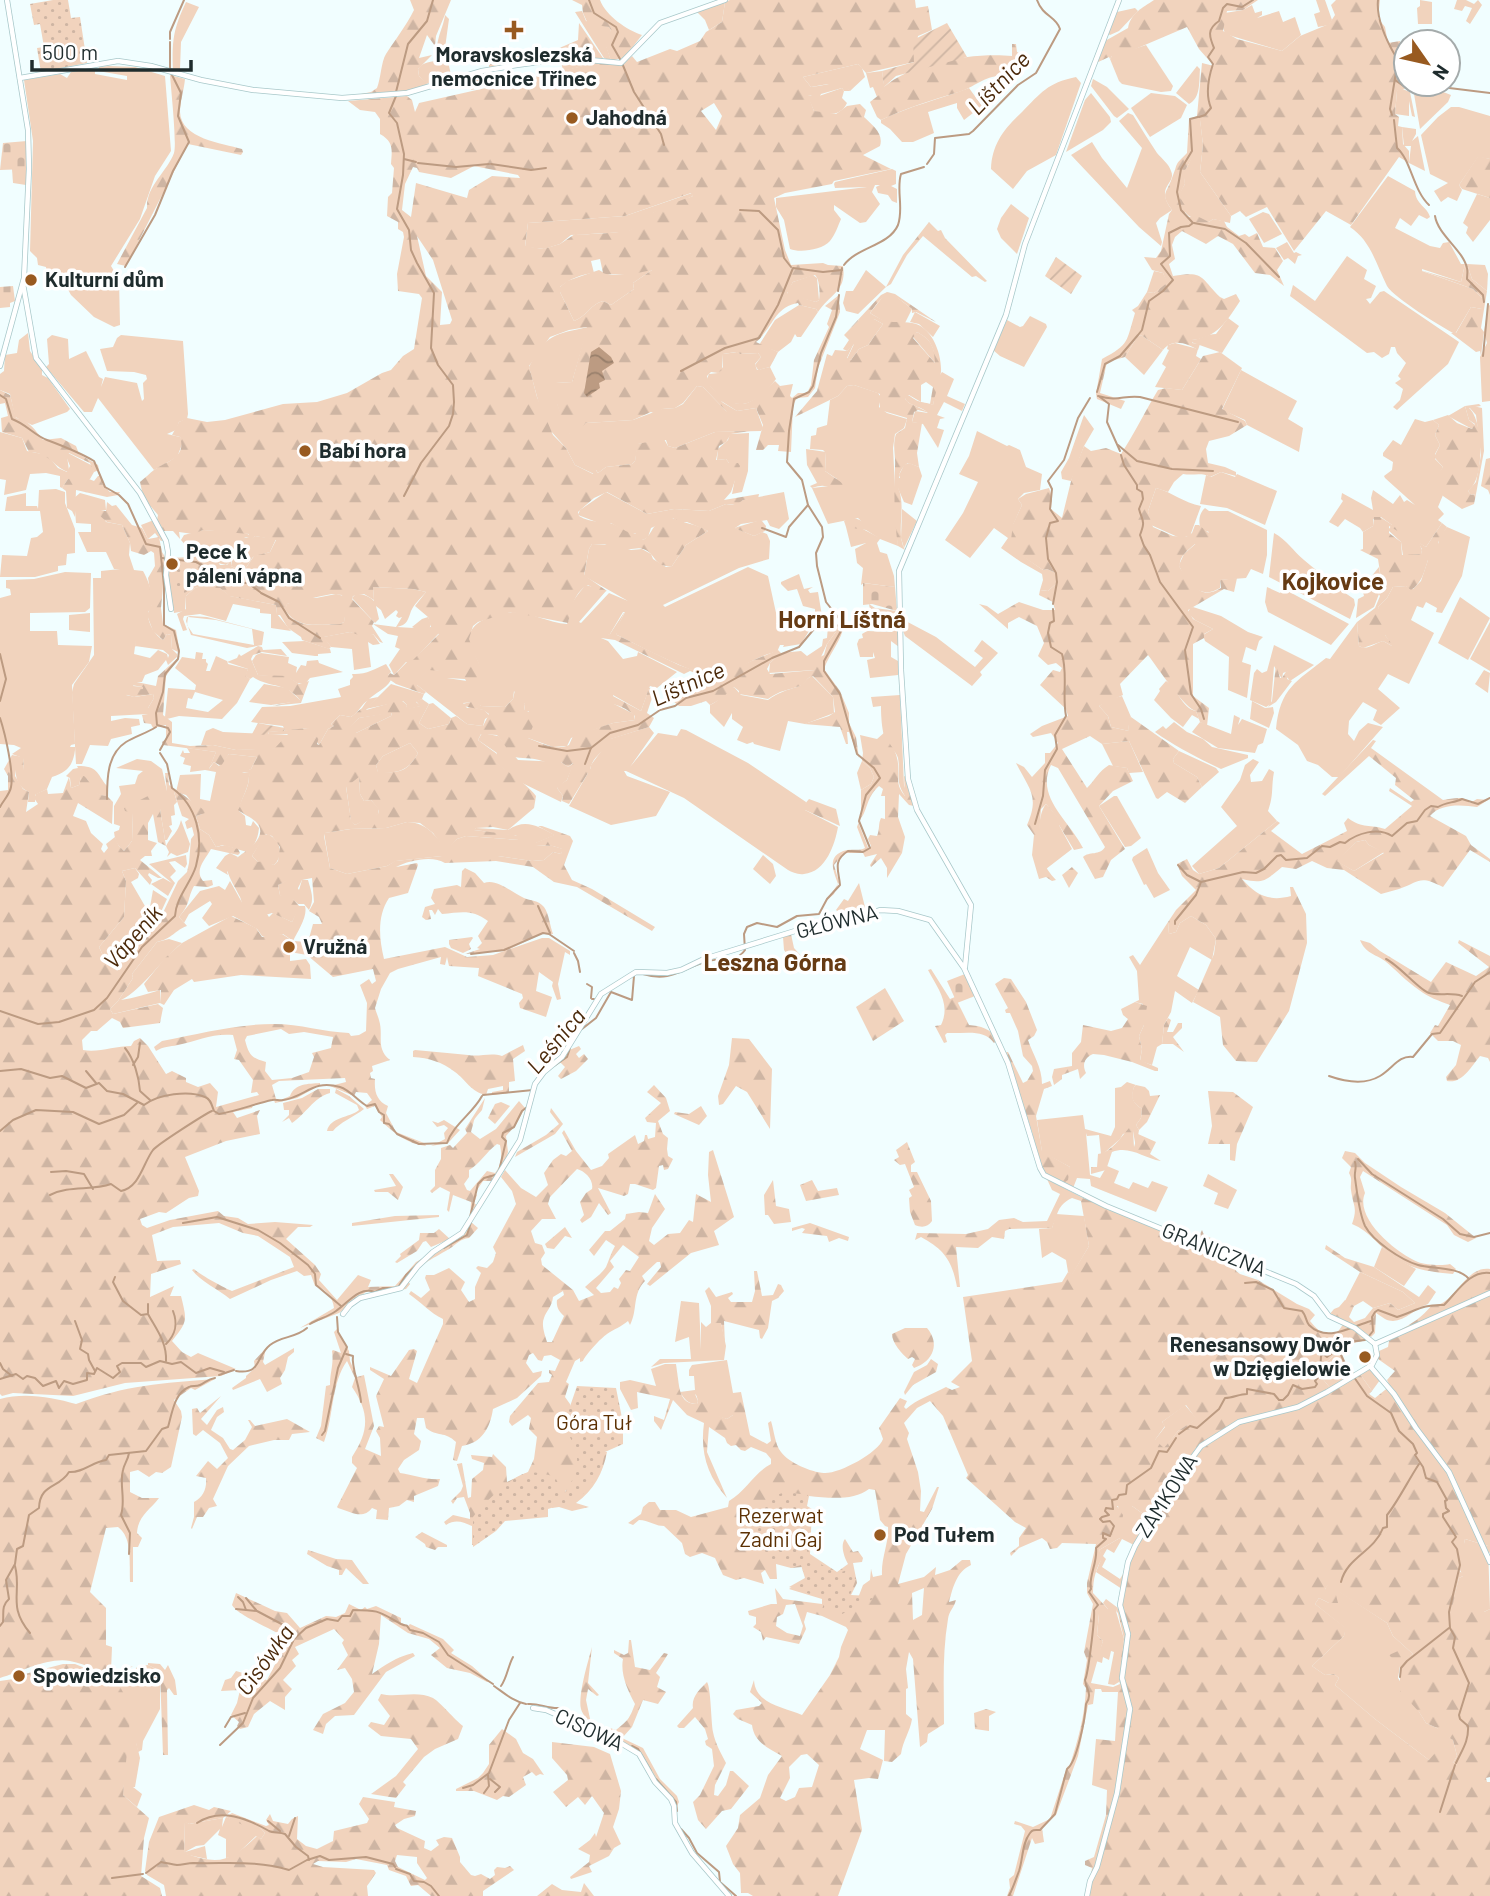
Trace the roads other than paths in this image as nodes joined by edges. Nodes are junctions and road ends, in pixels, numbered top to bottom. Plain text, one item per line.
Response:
1 (7, 0) edge
2 (725, 0) edge
3 (1119, 0) edge
4 (20, 78) junction
5 (23, 284) junction
6 (0, 366) edge
7 (171, 609) dead end
8 (964, 968) junction
9 (1051, 1180) joint
10 (1490, 1293) edge
11 (343, 1314) dead end
12 (1376, 1344) junction
13 (1370, 1366) junction
14 (1490, 1562) edge
15 (533, 1708) dead end
16 (730, 1896) edge
17 (1087, 1896) edge

1 - 4 street
2 - 4 street
3 - 8 street
4 - 5 street
5 - 6 street
5 - 7 street
8 - 9 street, GŁÓWNA
8 - 11 street, GŁÓWNA
9 - 12 street, GRANICZNA
10 - 12 street
12 - 13 street
13 - 14 street
13 - 17 street, ZAMKOWA
15 - 16 street, CISOWA

